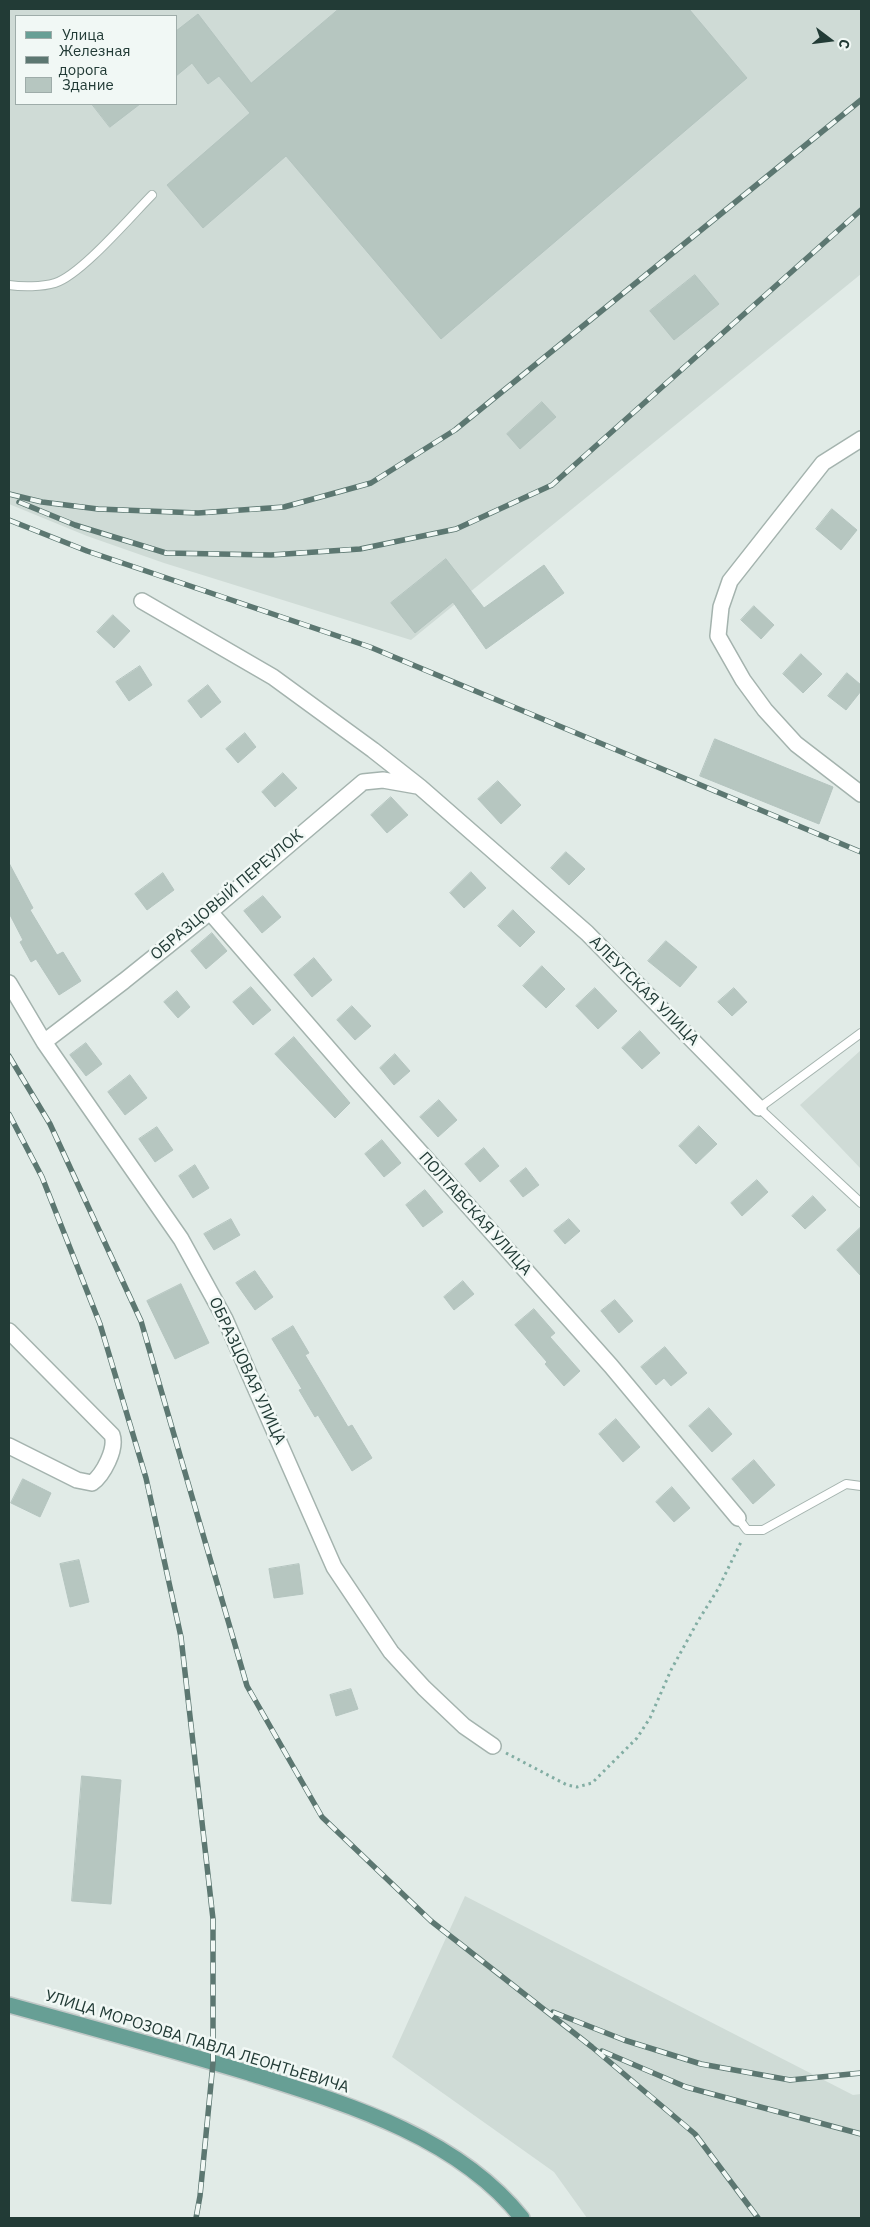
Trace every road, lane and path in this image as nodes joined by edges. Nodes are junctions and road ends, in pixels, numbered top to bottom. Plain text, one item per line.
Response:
1 (152, 195) dead end
2 (9, 285) edge
3 (861, 439) edge
4 (142, 601) dead end
5 (420, 787) junction
6 (861, 794) edge
7 (210, 912) junction
8 (9, 983) edge
9 (861, 1033) edge
10 (44, 1042) junction
11 (759, 1108) junction
12 (861, 1203) edge
13 (9, 1331) edge
14 (9, 1446) edge
15 (861, 1486) edge
16 (742, 1524) junction
17 (493, 1746) joint
18 (9, 2005) edge
19 (522, 2218) edge

1 - 2 lane
3 - 6 street
4 - 5 street, АЛЕУТСКАЯ УЛИЦА
5 - 7 street, ОБРАЗЦОВЫЙ ПЕРЕУЛОК
5 - 11 street, АЛЕУТСКАЯ УЛИЦА
7 - 10 street, ОБРАЗЦОВЫЙ ПЕРЕУЛОК
7 - 16 street, ПОЛТАВСКАЯ УЛИЦА
8 - 10 street, ОБРАЗЦОВАЯ УЛИЦА
9 - 11 lane
10 - 17 street, ОБРАЗЦОВАЯ УЛИЦА
11 - 12 lane, АЛЕУТСКАЯ УЛИЦА
13 - 14 street
15 - 16 lane
16 - 17 path
18 - 19 main road, УЛИЦА МОРОЗОВА ПАВЛА ЛЕОНТЬЕВИЧА

